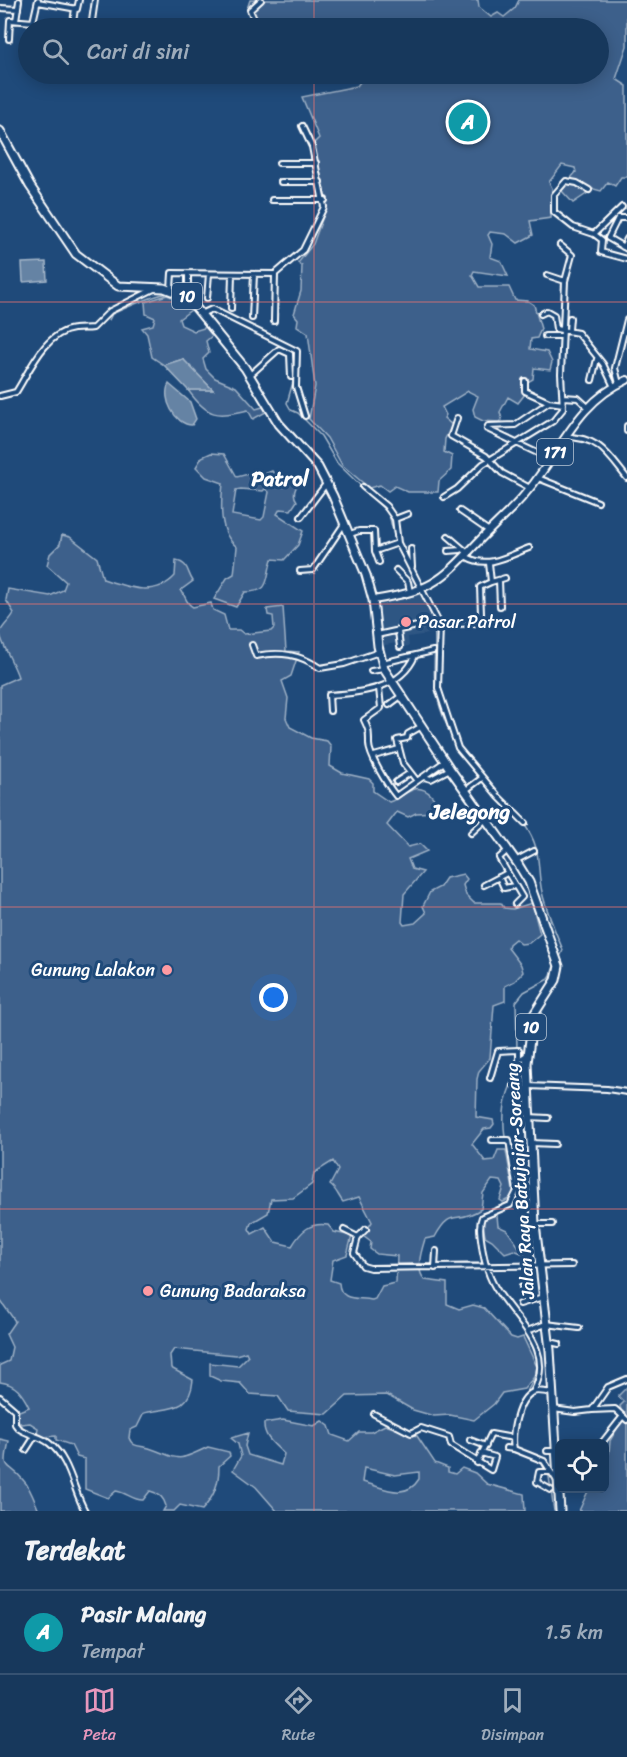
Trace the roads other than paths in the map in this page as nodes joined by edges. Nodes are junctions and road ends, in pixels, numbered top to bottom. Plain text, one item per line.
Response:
1 (79, 0) edge
2 (95, 0) edge
3 (261, 0) edge
4 (19, 1) edge
5 (38, 1) edge
6 (55, 2) edge
7 (0, 8) edge
8 (75, 8) junction
9 (18, 9) junction
10 (35, 18) edge
11 (74, 18) edge
12 (92, 18) edge
13 (254, 18) edge
14 (16, 20) joint
15 (9, 39) dead end
16 (302, 126) dead end
17 (0, 131) edge
18 (279, 163) dead end
19 (316, 163) junction
20 (281, 182) dead end
21 (320, 182) junction
22 (589, 190) dead end
23 (272, 200) dead end
24 (325, 200) junction
25 (622, 207) dead end
26 (627, 218) edge
27 (606, 221) junction
28 (615, 224) junction
29 (594, 234) junction
30 (627, 239) edge
31 (560, 245) dead end
32 (625, 248) edge
33 (627, 259) edge
34 (188, 273) junction
35 (209, 274) junction
36 (232, 274) junction
37 (254, 274) junction
38 (275, 274) junction
39 (547, 275) dead end
40 (565, 281) junction
41 (188, 287) dead end
42 (156, 288) junction
43 (171, 289) junction
44 (207, 298) dead end
45 (231, 309) dead end
46 (201, 314) junction
47 (541, 314) dead end
48 (252, 318) dead end
49 (570, 318) dead end
50 (627, 320) edge
51 (274, 321) dead end
52 (562, 330) junction
53 (569, 330) junction
54 (545, 336) dead end
55 (562, 336) junction
56 (294, 351) junction
57 (598, 358) junction
58 (250, 375) junction
59 (291, 377) dead end
60 (592, 380) dead end
61 (627, 380) edge
62 (525, 381) dead end
63 (616, 386) junction
64 (0, 396) edge
65 (564, 397) junction
66 (549, 402) junction
67 (563, 404) junction
68 (588, 407) junction
69 (305, 416) dead end
70 (456, 418) dead end
71 (627, 426) edge
72 (627, 431) edge
73 (564, 437) junction
74 (520, 443) junction
75 (550, 459) junction
76 (490, 461) junction
77 (538, 478) junction
78 (627, 478) edge
79 (327, 484) junction
80 (363, 487) dead end
81 (530, 488) junction
82 (444, 497) dead end
83 (598, 502) dead end
84 (460, 511) dead end
85 (408, 514) dead end
86 (301, 517) dead end
87 (395, 519) junction
88 (345, 524) junction
89 (490, 532) junction
90 (350, 535) junction
91 (448, 536) dead end
92 (398, 543) junction
93 (529, 548) dead end
94 (411, 549) dead end
95 (462, 550) junction
96 (375, 551) junction
97 (448, 551) dead end
98 (468, 556) junction
99 (379, 562) dead end
100 (489, 563) junction
101 (300, 570) dead end
102 (396, 570) dead end
103 (412, 571) junction
104 (506, 578) dead end
105 (499, 580) junction
106 (491, 582) junction
107 (418, 590) junction
108 (373, 600) junction
109 (500, 606) dead end
110 (481, 614) dead end
111 (495, 622) dead end
112 (422, 625) dead end
113 (440, 625) junction
114 (398, 631) junction
115 (376, 635) junction
116 (252, 645) dead end
117 (400, 647) dead end
118 (433, 651) dead end
119 (379, 652) junction
120 (416, 656) junction
121 (383, 666) junction
122 (371, 671) dead end
123 (392, 681) junction
124 (379, 688) junction
125 (401, 696) junction
126 (389, 705) dead end
127 (330, 711) dead end
128 (422, 726) junction
129 (399, 749) junction
130 (374, 756) junction
131 (444, 762) junction
132 (450, 769) junction
133 (410, 773) junction
134 (424, 777) junction
135 (436, 777) junction
136 (482, 778) junction
137 (417, 781) junction
138 (396, 782) dead end
139 (466, 790) junction
140 (487, 819) junction
141 (525, 823) dead end
142 (471, 833) dead end
143 (508, 850) junction
144 (534, 851) dead end
145 (516, 861) junction
146 (507, 873) junction
147 (499, 877) junction
148 (528, 881) junction
149 (484, 885) dead end
150 (514, 886) junction
151 (519, 891) junction
152 (515, 904) dead end
153 (527, 1055) junction
154 (519, 1060) junction
155 (490, 1078) dead end
156 (514, 1085) dead end
157 (527, 1086) junction
158 (627, 1092) edge
159 (528, 1117) junction
160 (548, 1118) dead end
161 (492, 1140) dead end
162 (530, 1143) junction
163 (555, 1144) dead end
164 (535, 1224) junction
165 (552, 1224) dead end
166 (366, 1229) dead end
167 (344, 1230) dead end
168 (358, 1237) junction
169 (436, 1251) dead end
170 (572, 1265) dead end
171 (538, 1266) junction
172 (435, 1268) junction
173 (486, 1268) junction
174 (522, 1287) dead end
175 (543, 1298) junction
176 (526, 1301) junction
177 (520, 1304) dead end
178 (546, 1324) junction
179 (579, 1328) dead end
180 (527, 1331) junction
181 (549, 1342) junction
182 (559, 1344) dead end
183 (627, 1379) edge
184 (532, 1392) junction
185 (552, 1393) junction
186 (0, 1397) edge
187 (552, 1409) junction
188 (592, 1410) junction
189 (374, 1414) dead end
190 (623, 1416) junction
191 (627, 1420) edge
192 (35, 1436) junction
193 (511, 1437) junction
194 (555, 1439) edge
195 (604, 1439) edge
196 (470, 1440) dead end
197 (486, 1446) junction
198 (26, 1450) dead end
199 (547, 1451) dead end
200 (481, 1453) junction
201 (555, 1453) edge
202 (477, 1463) junction
203 (549, 1472) junction
204 (555, 1478) edge
205 (551, 1490) dead end
206 (559, 1493) edge
207 (85, 1511) edge
208 (560, 1511) edge

1 - 8 street
2 - 12 street
3 - 13 street
4 - 9 street
5 - 6 street
5 - 10 street
6 - 8 street
7 - 9 street
8 - 11 street
9 - 14 street
14 - 15 street
16 - 19 street
17 - 42 highway, 10
18 - 19 street
19 - 21 street
20 - 21 street
21 - 24 street
22 - 29 street
23 - 24 street
24 - 38 street
25 - 27 street
26 - 28 street
27 - 28 street
27 - 29 street
28 - 32 street
29 - 33 street
30 - 32 street
31 - 40 street
34 - 35 street
34 - 41 street
34 - 43 street
35 - 36 street
35 - 44 street
36 - 37 street
36 - 45 street
37 - 38 street
37 - 48 street
38 - 51 street
39 - 40 street
40 - 52 street
42 - 43 highway, 10
42 - 64 street
43 - 46 highway, Jalan Raya Batujajar-Soreang / 10
46 - 56 street
46 - 58 highway, Jalan Raya Batujajar-Soreang / 10
47 - 52 street
49 - 53 street
50 - 63 street
52 - 53 street
52 - 55 street
53 - 57 street
54 - 55 street
55 - 65 street
56 - 58 street
56 - 59 street
56 - 69 street
57 - 60 street
57 - 63 street
58 - 79 highway, Jalan Raya Batujajar-Soreang / 10
61 - 63 main road, 171
62 - 66 street
63 - 68 main road, 171
65 - 67 street
65 - 68 street
66 - 67 street
66 - 74 street
67 - 74 street
68 - 73 main road, 171
70 - 76 street
71 - 72 street
73 - 75 main road, 171
73 - 78 street
74 - 75 street
74 - 76 street
75 - 77 main road, 171
76 - 81 street
76 - 82 street
77 - 81 main road, 171
77 - 83 street
79 - 86 street
79 - 88 highway, Jalan Raya Batujajar-Soreang / 10
80 - 87 street
81 - 89 main road, 171
84 - 89 street
85 - 87 street
87 - 92 street
88 - 90 highway, Jalan Raya Batujajar-Soreang / 10
88 - 101 street
89 - 98 main road, 171
90 - 96 street
90 - 108 highway, Jalan Raya Batujajar-Soreang / 10
91 - 95 street
92 - 96 street
92 - 103 street
93 - 100 street
94 - 103 street
95 - 97 street
95 - 98 street
96 - 99 street
98 - 100 street
98 - 107 main road, 171
100 - 106 street
102 - 107 street
103 - 107 street
104 - 105 street
105 - 106 street
105 - 109 street
106 - 110 street
107 - 108 main road, 171
107 - 113 street
108 - 115 highway, Jalan Raya Batujajar-Soreang / 10
111 - 113 street
112 - 114 street
113 - 136 street
114 - 115 street
114 - 117 street
115 - 119 highway, Jalan Raya Batujajar-Soreang / 10
116 - 119 street
118 - 120 street
119 - 121 highway, Jalan Raya Batujajar-Soreang / 10
120 - 121 street
120 - 123 street
121 - 122 street
121 - 123 highway, Jalan Raya Batujajar-Soreang / 10
123 - 124 street
123 - 125 highway, Jalan Raya Batujajar-Soreang / 10
124 - 127 street
124 - 130 street
125 - 126 street
125 - 128 highway, Jalan Raya Batujajar-Soreang / 10
128 - 129 street
128 - 131 highway, Jalan Raya Batujajar-Soreang / 10
129 - 130 street
129 - 133 street
130 - 137 street
131 - 132 highway, Jalan Raya Batujajar-Soreang / 10
131 - 134 street
131 - 135 street
132 - 135 street
132 - 139 highway, Jalan Raya Batujajar-Soreang / 10
133 - 137 street
133 - 138 street
134 - 135 street
134 - 137 street
136 - 139 street
136 - 141 street
139 - 140 highway, Jalan Raya Batujajar-Soreang / 10
140 - 142 street
140 - 143 highway, Jalan Raya Batujajar-Soreang / 10
143 - 145 highway, Jalan Raya Batujajar-Soreang / 10
143 - 146 street
144 - 145 street
145 - 148 highway, Jalan Raya Batujajar-Soreang / 10
146 - 147 street
146 - 150 street
147 - 149 street
147 - 150 street
148 - 151 street
148 - 153 highway, Jalan Raya Batujajar-Soreang / 10
150 - 151 street
151 - 152 street
153 - 154 street
153 - 157 highway, Jalan Raya Batujajar-Soreang / 10
154 - 155 street
154 - 156 street
157 - 158 street
157 - 159 highway, Jalan Raya Batujajar-Soreang / 10
159 - 160 street
159 - 162 highway, Jalan Raya Batujajar-Soreang / 10
161 - 173 street
162 - 163 street
162 - 164 highway, Jalan Raya Batujajar-Soreang / 10
164 - 165 street
164 - 171 highway, Jalan Raya Batujajar-Soreang / 10
166 - 168 street
167 - 168 street
168 - 172 street
169 - 172 street
170 - 171 street
171 - 173 street
171 - 175 highway, Jalan Raya Batujajar-Soreang / 10
172 - 173 street
173 - 180 street
174 - 176 street
175 - 176 street
175 - 178 highway, Jalan Raya Batujajar-Soreang / 10
176 - 177 street
178 - 179 street
178 - 180 street
178 - 181 highway, Jalan Raya Batujajar-Soreang / 10
180 - 184 street
181 - 182 street
181 - 185 highway, Jalan Raya Batujajar-Soreang / 10
183 - 188 street
184 - 185 street
184 - 193 street
185 - 187 highway, Jalan Raya Batujajar-Soreang / 10
186 - 192 street
187 - 188 street
187 - 194 highway, Jalan Raya Batujajar-Soreang / 10
188 - 190 street
189 - 202 street
190 - 191 street
190 - 195 street
192 - 198 street
192 - 207 street
193 - 197 street
193 - 203 street
196 - 197 street
197 - 200 street
199 - 201 street
200 - 202 street
200 - 202 street
203 - 204 street
203 - 205 street
206 - 208 highway, Jalan Raya Batujajar-Soreang / 10

